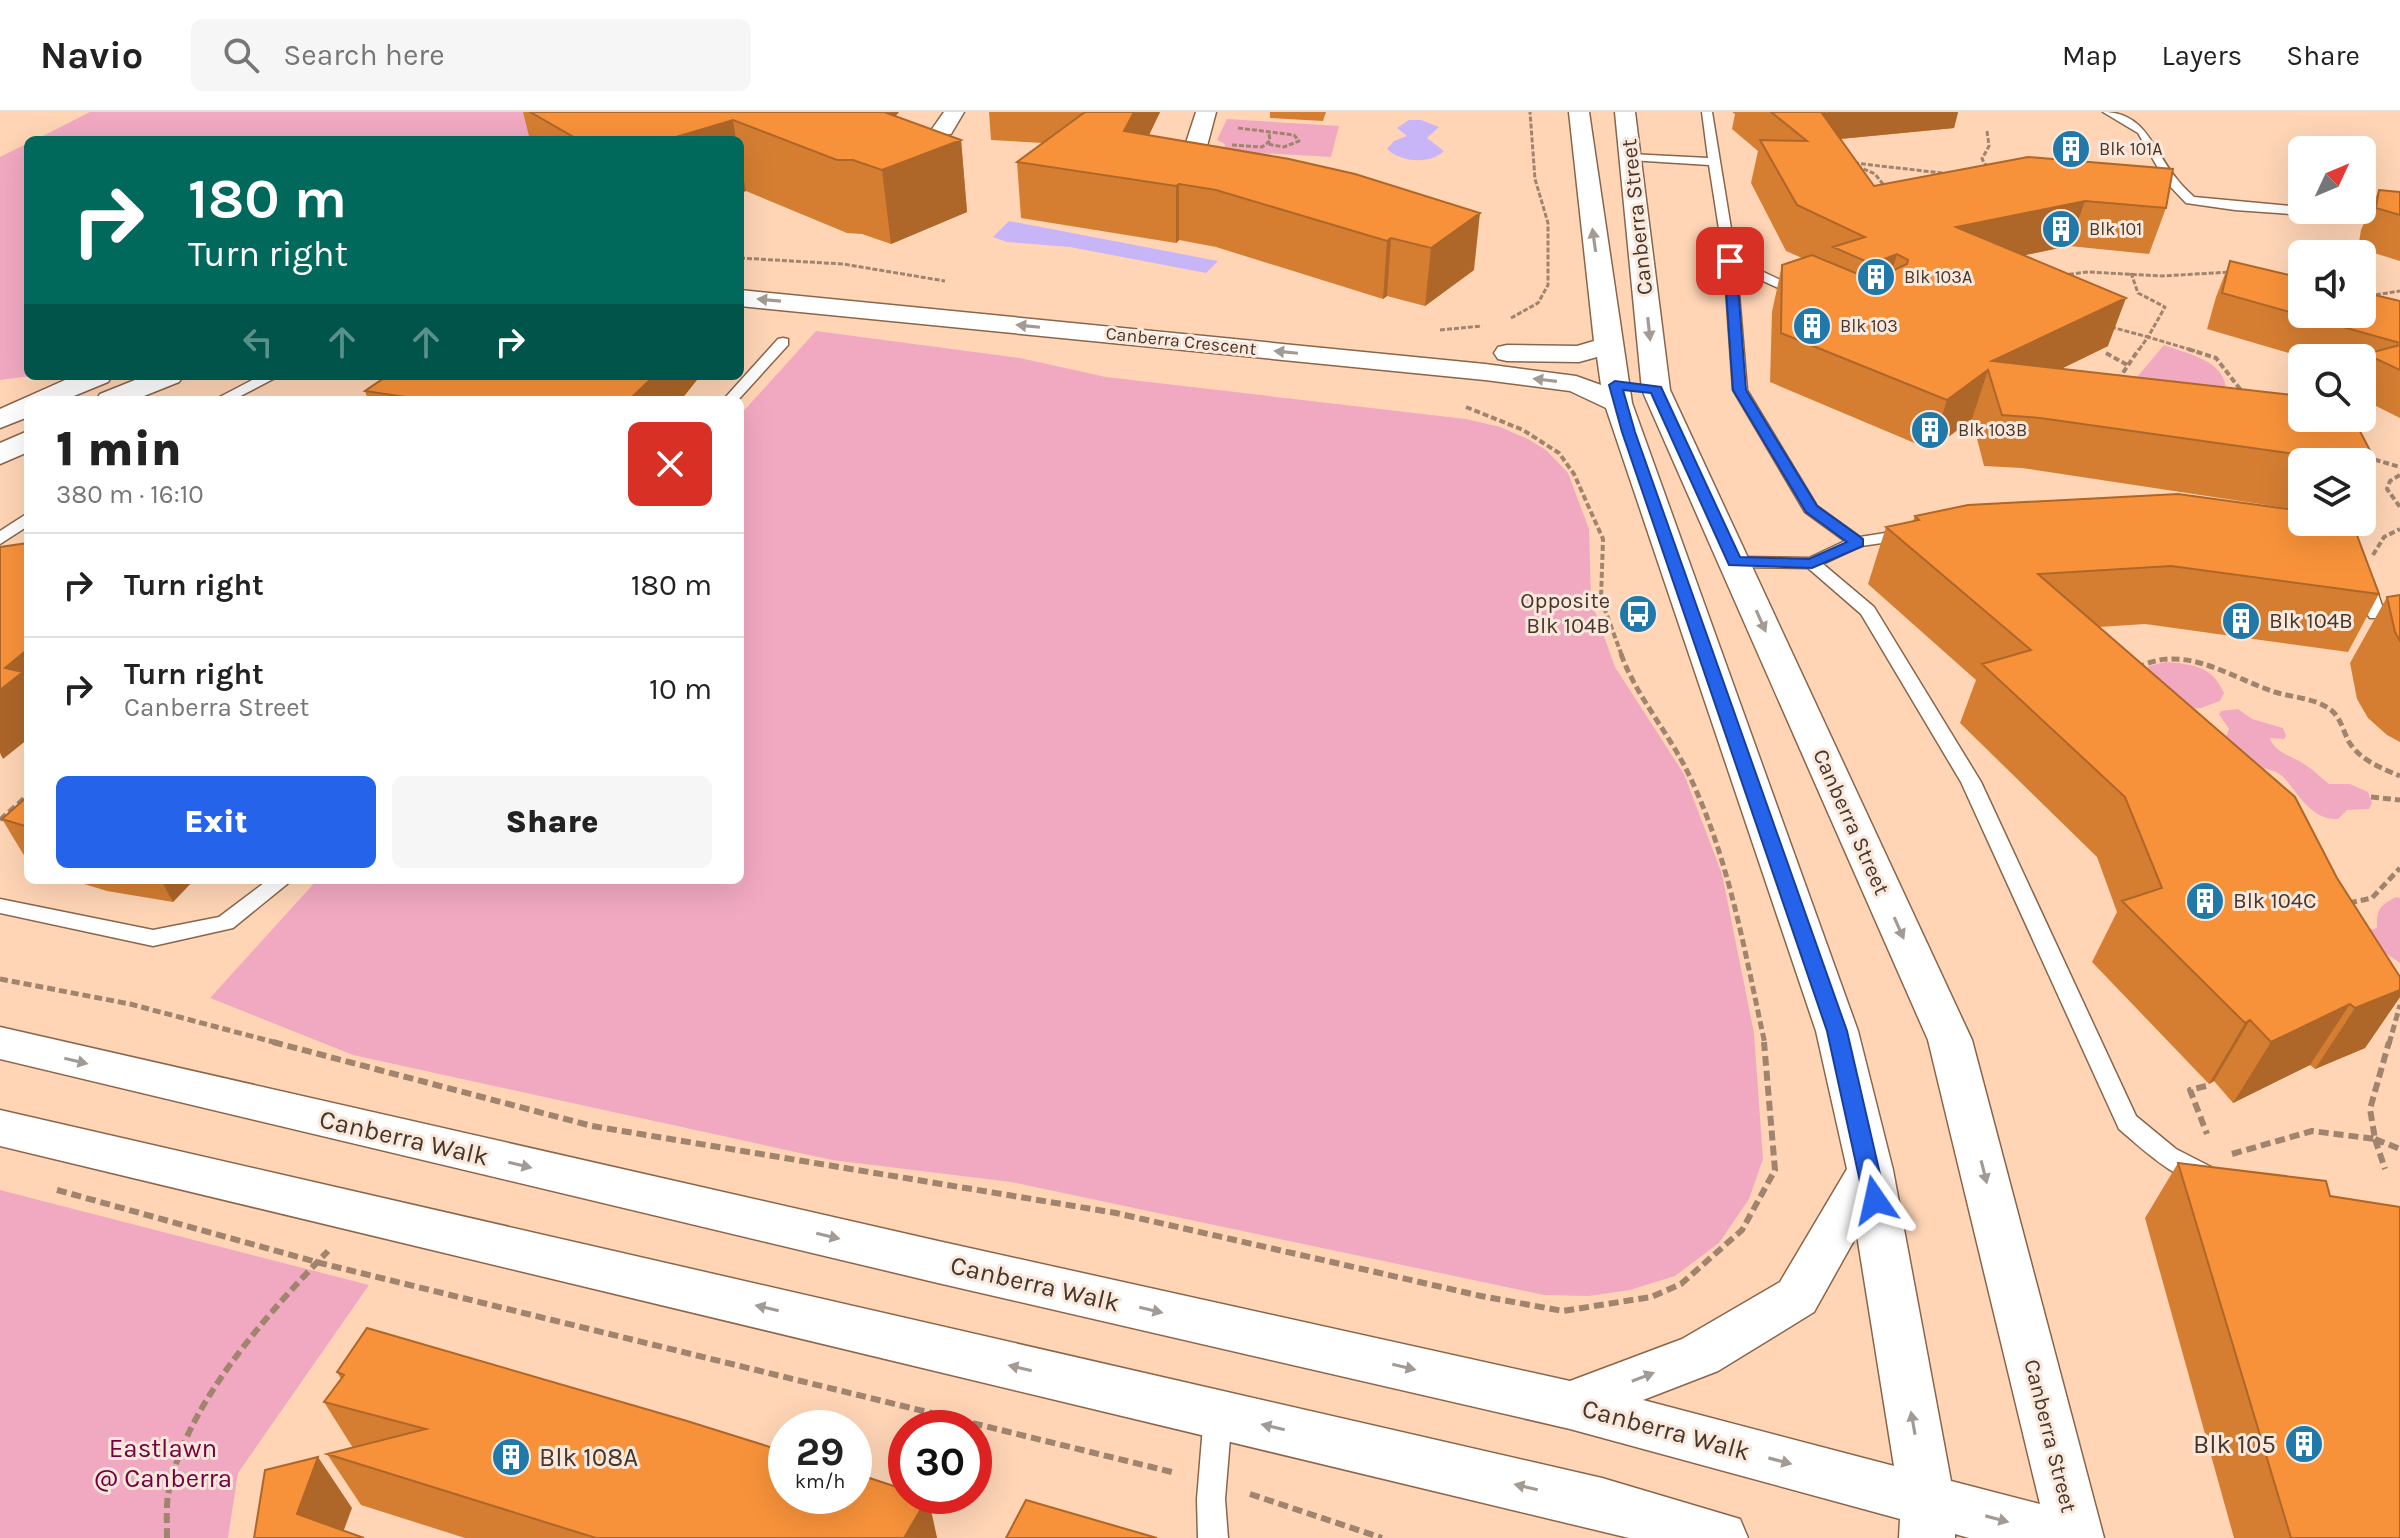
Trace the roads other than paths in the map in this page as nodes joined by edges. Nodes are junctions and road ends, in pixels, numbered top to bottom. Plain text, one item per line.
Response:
1 (1579, 112) edge
2 (1625, 112) edge
3 (1707, 112) edge
4 (2108, 112) edge
5 (1630, 157) junction
6 (1715, 162) junction
7 (2400, 218) edge
8 (1730, 261) junction
9 (851, 284) dead end
10 (744, 298) edge
11 (1816, 299) edge
12 (783, 342) dead end
13 (1608, 345) junction
14 (747, 372) edge
15 (88, 380) edge
16 (159, 380) edge
17 (264, 380) edge
18 (1656, 390) junction
19 (1617, 394) junction
20 (50, 396) edge
21 (120, 396) edge
22 (230, 396) edge
23 (24, 408) edge
24 (0, 420) edge
25 (24, 442) edge
26 (0, 455) edge
27 (24, 521) edge
28 (1929, 532) edge
29 (0, 539) edge
30 (1857, 542) junction
31 (1734, 562) junction
32 (1812, 563) junction
33 (2348, 571) edge
34 (2376, 614) edge
35 (277, 884) edge
36 (0, 906) edge
37 (0, 1043) edge
38 (0, 1128) edge
39 (1870, 1170) junction
40 (2223, 1183) edge
41 (1570, 1405) junction
42 (1218, 1414) junction
43 (1927, 1519) edge
44 (1213, 1538) edge
45 (1720, 1538) edge
46 (2067, 1538) edge
47 (2076, 1538) edge

13 -> 1 street, Canberra Street
2 - 5 street, Canberra Street
3 - 6 lane
4 - 7 lane
5 - 6 lane
5 -> 18 street, Canberra Street
6 - 8 lane
8 - 11 lane
8 - 30 lane
9 - 13 street, Canberra Crescent
19 -> 10 street, Canberra Crescent
12 - 14 lane
13 - 19 street, Canberra Street
15 - 20 street
16 - 21 street
17 - 22 lane
18 - 19 street, Canberra Crescent
18 - 31 street, Canberra Street
19 - 39 street, Canberra Street
23 - 24 street
25 - 26 street
27 - 29 lane
28 - 30 lane
30 - 32 lane
31 - 32 lane
31 -> 47 street, Canberra Street
32 - 40 lane
33 - 34 lane
35 - 36 lane
37 -> 41 street, Canberra Walk
42 -> 38 street
41 -> 39 street
43 -> 39 street, Canberra Street
41 -> 43 street, Canberra Walk
42 - 44 lane
45 -> 42 street
43 -> 46 street, Canberra Walk

